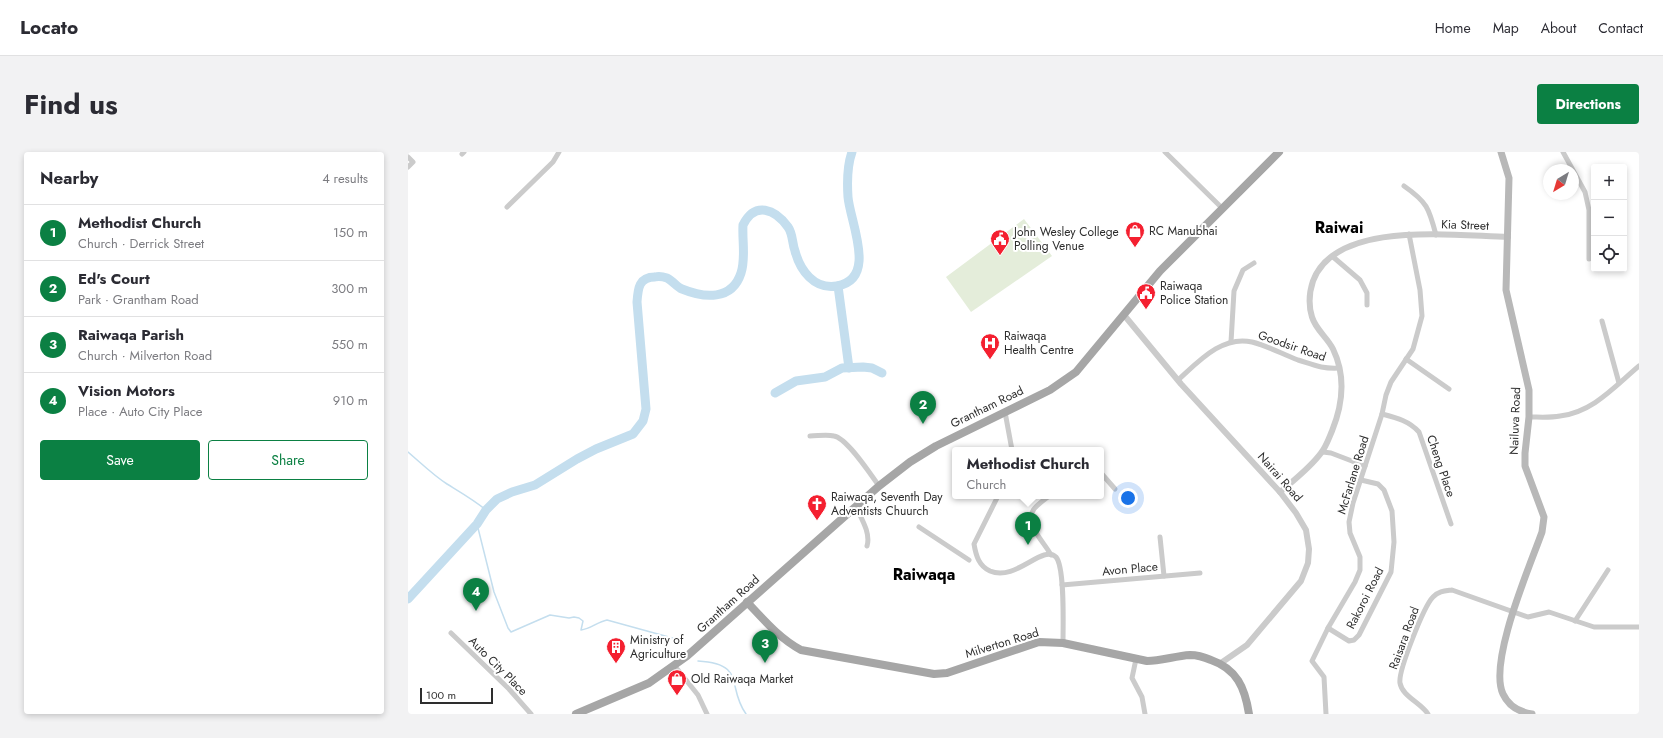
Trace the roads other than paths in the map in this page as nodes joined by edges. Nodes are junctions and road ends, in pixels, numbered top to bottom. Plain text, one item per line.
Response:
1 (559, 152) edge
2 (1165, 152) edge
3 (1279, 152) edge
4 (1501, 152) edge
5 (1563, 152) edge
6 (408, 158) edge
7 (408, 167) edge
8 (1404, 186) dead end
9 (507, 207) dead end
10 (1222, 208) junction
11 (1409, 234) junction
12 (1436, 235) junction
13 (1508, 237) junction
14 (1332, 256) junction
15 (1590, 259) dead end
16 (1254, 263) dead end
17 (1367, 305) dead end
18 (1124, 315) junction
19 (1602, 321) dead end
20 (1231, 342) junction
21 (1406, 360) junction
22 (1639, 366) edge
23 (1340, 368) junction
24 (1178, 380) junction
25 (1619, 383) junction
26 (1449, 389) dead end
27 (1005, 412) junction
28 (1382, 414) junction
29 (1529, 417) junction
30 (810, 436) dead end
31 (1011, 447) edge
32 (1323, 452) junction
33 (1365, 466) junction
34 (1104, 477) edge
35 (1361, 480) junction
36 (879, 486) junction
37 (1115, 489) dead end
38 (1280, 492) junction
39 (996, 499) edge
40 (1046, 499) edge
41 (856, 507) junction
42 (1451, 524) dead end
43 (919, 527) dead end
44 (1160, 537) dead end
45 (867, 546) dead end
46 (1051, 555) junction
47 (969, 560) dead end
48 (1608, 570) dead end
49 (1200, 573) dead end
50 (1164, 576) junction
51 (1062, 585) junction
52 (747, 602) junction
53 (1513, 611) junction
54 (1575, 621) junction
55 (1639, 627) edge
56 (1328, 628) junction
57 (451, 633) dead end
58 (1063, 643) junction
59 (1136, 658) junction
60 (1221, 663) junction
61 (674, 665) junction
62 (531, 714) edge
63 (576, 714) edge
64 (706, 714) edge
65 (1145, 714) edge
66 (1249, 714) edge
67 (1326, 714) edge
68 (1428, 714) edge
69 (1532, 714) edge

1 - 9 street
2 - 10 street
3 - 10 main road, Grantham Road
4 - 13 main road, Nailuva Road
5 - 15 street
6 - 7 street
8 - 12 street
10 - 18 main road, Grantham Road
11 - 12 street, Kia Street
11 - 14 street, Kia Street
11 - 21 street, McFarlane Road
12 - 13 street, Kia Street
13 - 29 main road, Nailuva Road
14 - 17 street
14 - 23 street, Kia Street
16 - 20 street
18 - 24 street, Nairai Road
18 - 27 main road, Grantham Road
19 - 25 street
20 - 23 street, Goodsir Road
20 - 24 street, Goodsir Road
21 - 26 street
21 - 28 street, McFarlane Road
22 - 25 street
23 - 32 street, Kia Street
24 - 38 street, Nairai Road
25 - 29 street
27 - 31 street
27 - 36 main road, Grantham Road
28 - 33 street, McFarlane Road
28 - 42 street, Cheng Place
29 - 53 main road, Nailuva Road
30 - 36 street
32 - 33 street
32 - 38 street
33 - 35 street, McFarlane Road
34 - 37 street
35 - 56 street, McFarlane Road
35 - 56 street, Rakoroi Road
36 - 41 main road, Grantham Road
38 - 60 street, Nairai Road
39 - 46 street
40 - 46 street
41 - 45 street
41 - 52 main road, Grantham Road
43 - 47 street
44 - 50 street
46 - 51 street
48 - 54 street
49 - 50 street, Avon Place
50 - 51 street, Avon Place
51 - 58 street
52 - 58 main road, Milverton Road
52 - 61 main road, Grantham Road
53 - 54 street, Raisara Road
53 - 68 street, Raisara Road
53 - 69 main road, Nailuva Road
54 - 55 street, Raisara Road
56 - 67 street, McFarlane Road
57 - 62 street, Auto City Place
58 - 59 main road, Milverton Road
59 - 60 main road, Milverton Road
59 - 65 street
60 - 66 main road, Milverton Road
61 - 63 main road, Grantham Road
61 - 64 street

